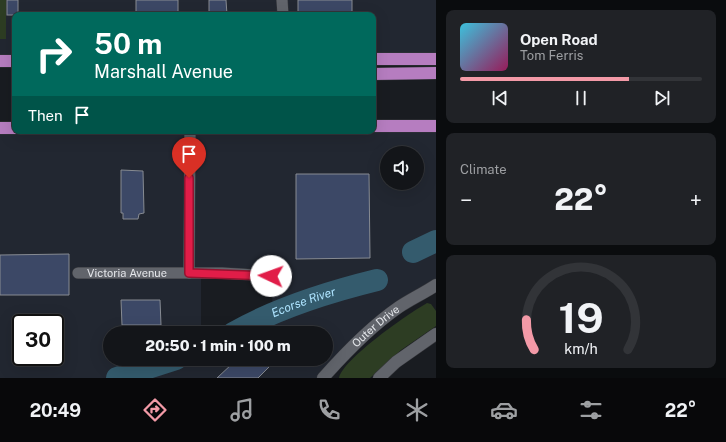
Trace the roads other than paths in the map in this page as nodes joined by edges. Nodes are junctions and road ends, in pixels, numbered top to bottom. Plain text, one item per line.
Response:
1 (282, 0) edge
2 (283, 12) edge
3 (376, 59) edge
4 (436, 59) edge
5 (0, 61) edge
6 (12, 61) edge
7 (436, 73) edge
8 (376, 74) edge
9 (376, 126) edge
10 (436, 126) edge
11 (0, 128) edge
12 (12, 128) edge
13 (190, 134) edge
14 (78, 273) dead end
15 (189, 273) junction
16 (271, 276) dead end
17 (434, 291) edge
18 (436, 334) edge
19 (323, 378) edge
20 (379, 378) edge

1 - 2 street
3 - 4 main road
5 - 6 main road
7 - 8 main road
9 - 10 main road
11 - 12 main road
13 - 15 street
14 - 15 street, Victoria Avenue
15 - 16 street, Victoria Avenue
17 - 19 main road, Outer Drive
18 - 20 main road

